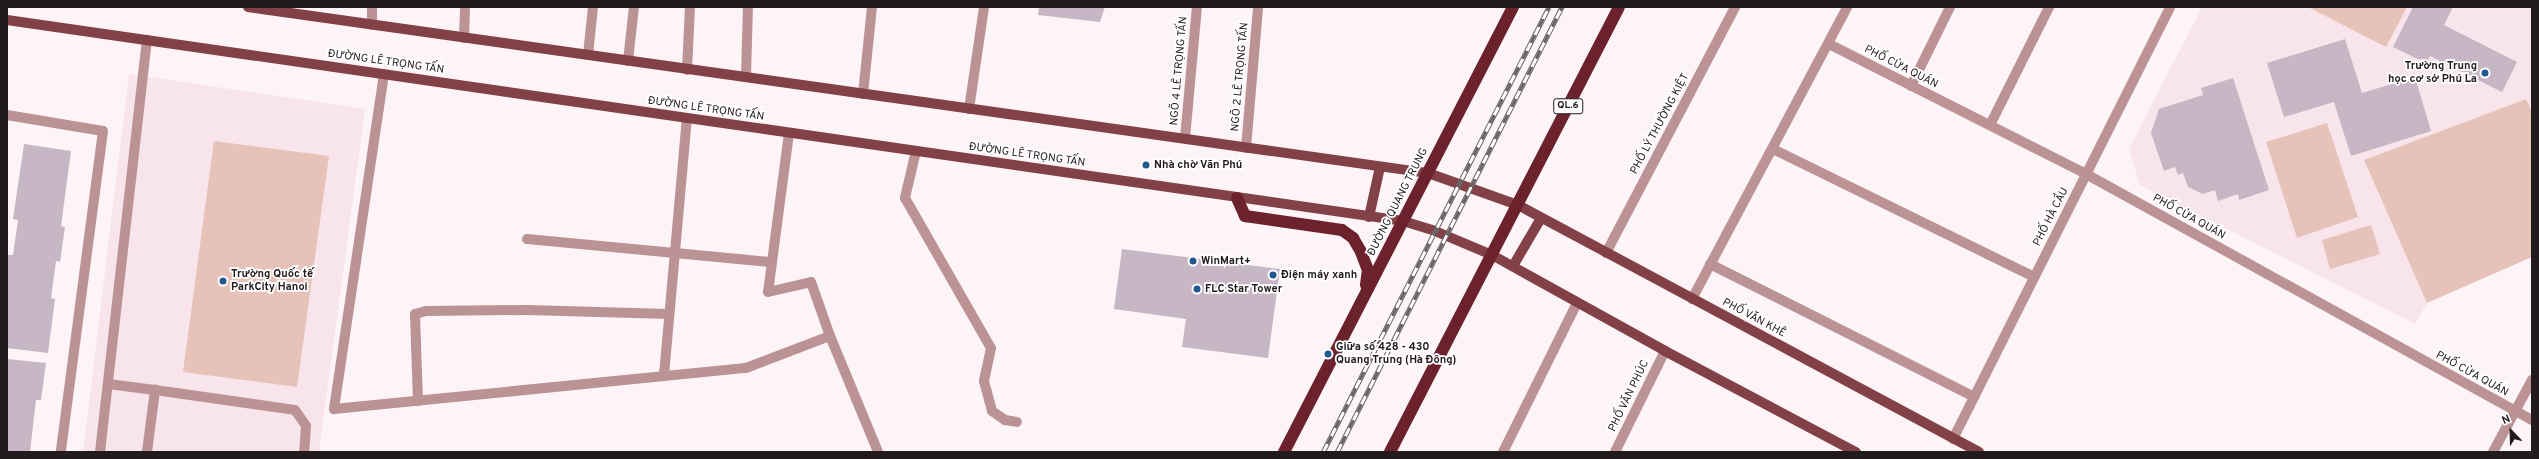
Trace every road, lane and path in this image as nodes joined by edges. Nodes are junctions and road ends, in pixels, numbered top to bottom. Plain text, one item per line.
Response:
1 (248, 7) edge
2 (372, 7) edge
3 (465, 7) edge
4 (593, 7) edge
5 (634, 7) edge
6 (690, 7) edge
7 (748, 7) edge
8 (872, 7) edge
9 (984, 7) edge
10 (1197, 7) edge
11 (1258, 7) edge
12 (1513, 7) edge
13 (1619, 7) edge
14 (1735, 7) edge
15 (1847, 7) edge
16 (1950, 7) edge
17 (2049, 7) edge
18 (2170, 7) edge
19 (276, 9) edge
20 (7, 20) edge
21 (372, 24) junction
22 (464, 38) junction
23 (147, 40) junction
24 (1829, 44) junction
25 (588, 54) junction
26 (628, 61) junction
27 (687, 70) junction
28 (384, 74) junction
29 (746, 77) junction
30 (1911, 86) junction
31 (863, 94) junction
32 (968, 109) junction
33 (7, 115) edge
34 (687, 118) junction
35 (1990, 125) junction
36 (789, 133) junction
37 (1185, 138) junction
38 (1246, 148) junction
39 (1773, 149) junction
40 (916, 151) junction
41 (1380, 167) junction
42 (1428, 172) junction
43 (2086, 174) junction
44 (1236, 198) junction
45 (1518, 205) junction
46 (1369, 217) junction
47 (1541, 218) junction
48 (1403, 221) junction
49 (527, 239) dead end
50 (675, 252) junction
51 (1606, 253) junction
52 (1492, 255) junction
53 (772, 262) junction
54 (1710, 264) junction
55 (1513, 266) junction
56 (2034, 277) junction
57 (1364, 297) junction
58 (1692, 299) junction
59 (1578, 304) junction
60 (669, 314) junction
61 (830, 336) junction
62 (1665, 351) junction
63 (664, 375) junction
64 (2532, 380) edge
65 (108, 384) junction
66 (155, 390) junction
67 (1974, 397) junction
68 (418, 401) junction
69 (2515, 412) junction
70 (2532, 420) edge
71 (1017, 422) dead end
72 (1953, 438) junction
73 (61, 452) edge
74 (100, 452) edge
75 (148, 452) edge
76 (304, 452) edge
77 (878, 452) edge
78 (1284, 452) edge
79 (1390, 452) edge
80 (1504, 452) edge
81 (1615, 452) edge
82 (1856, 452) edge
83 (1979, 452) edge
84 (2493, 452) edge

1 - 19 main road
2 - 21 street
3 - 22 street
4 - 25 street
5 - 26 street
6 - 27 street
7 - 29 street
8 - 31 street
9 - 32 street
10 - 37 street, NGÕ 4 LÊ TRỌNG TẤN
11 - 38 street, NGÕ 2 LÊ TRỌNG TẤN
12 - 42 highway, ĐƯỜNG QUANG TRUNG
13 - 45 highway, QL.6
14 - 51 street, PHỐ LÝ THƯỜNG KIỆT
15 - 24 street
16 - 30 street
17 - 35 street
18 - 43 street, PHỐ HÀ CẦU
19 - 21 main road
20 - 23 main road, ĐƯỜNG LÊ TRỌNG TẤN
21 - 22 main road
22 - 25 main road
23 - 28 main road, ĐƯỜNG LÊ TRỌNG TẤN
23 - 65 street
24 - 30 street, PHỐ CỬA QUÁN
24 - 39 street
25 - 26 main road
26 - 27 main road
27 - 29 main road
28 - 34 main road, ĐƯỜNG LÊ TRỌNG TẤN
28 - 68 street
29 - 31 main road
30 - 35 street, PHỐ CỬA QUÁN
31 - 32 main road
32 - 37 main road
33 - 73 street
34 - 36 main road, ĐƯỜNG LÊ TRỌNG TẤN
34 - 50 street
35 - 43 street, PHỐ CỬA QUÁN
36 - 40 main road, ĐƯỜNG LÊ TRỌNG TẤN
36 - 53 street
37 - 38 main road
38 - 41 main road
39 - 54 street
39 - 56 street
40 - 44 main road, ĐƯỜNG LÊ TRỌNG TẤN
40 - 71 street
41 - 42 main road
41 - 46 main road
42 - 45 main road, PHỐ VĂN KHÊ
42 - 48 highway, ĐƯỜNG QUANG TRUNG
43 - 56 street, PHỐ HÀ CẦU
43 - 69 street, PHỐ CỬA QUÁN
44 - 46 main road, ĐƯỜNG LÊ TRỌNG TẤN
44 - 57 highway
45 - 47 main road, PHỐ VĂN KHÊ
45 - 52 highway, QL.6
46 - 48 main road, ĐƯỜNG LÊ TRỌNG TẤN
47 - 51 main road, PHỐ VĂN KHÊ
47 - 55 main road
48 - 52 main road, ĐƯỜNG LÊ TRỌNG TẤN
48 - 57 highway, ĐƯỜNG QUANG TRUNG
49 - 50 street
50 - 53 street
50 - 60 street
51 - 58 main road, PHỐ VĂN KHÊ
52 - 55 main road
52 - 79 highway, QL.6
53 - 61 street
54 - 58 street
54 - 67 street
55 - 59 main road
56 - 67 street, PHỐ HÀ CẦU
57 - 78 highway, ĐƯỜNG QUANG TRUNG
58 - 72 main road, PHỐ VĂN KHÊ
59 - 62 main road
59 - 80 street
60 - 63 street
60 - 68 street
61 - 63 street
61 - 77 street
62 - 81 street, PHỐ VĂN PHÚC
62 - 82 main road
63 - 68 street
64 - 69 street
65 - 66 street
65 - 74 street
66 - 75 street
66 - 76 street
67 - 72 street, PHỐ HÀ CẦU
69 - 70 street, PHỐ CỬA QUÁN
69 - 84 street
72 - 83 main road, PHỐ VĂN KHÊ

